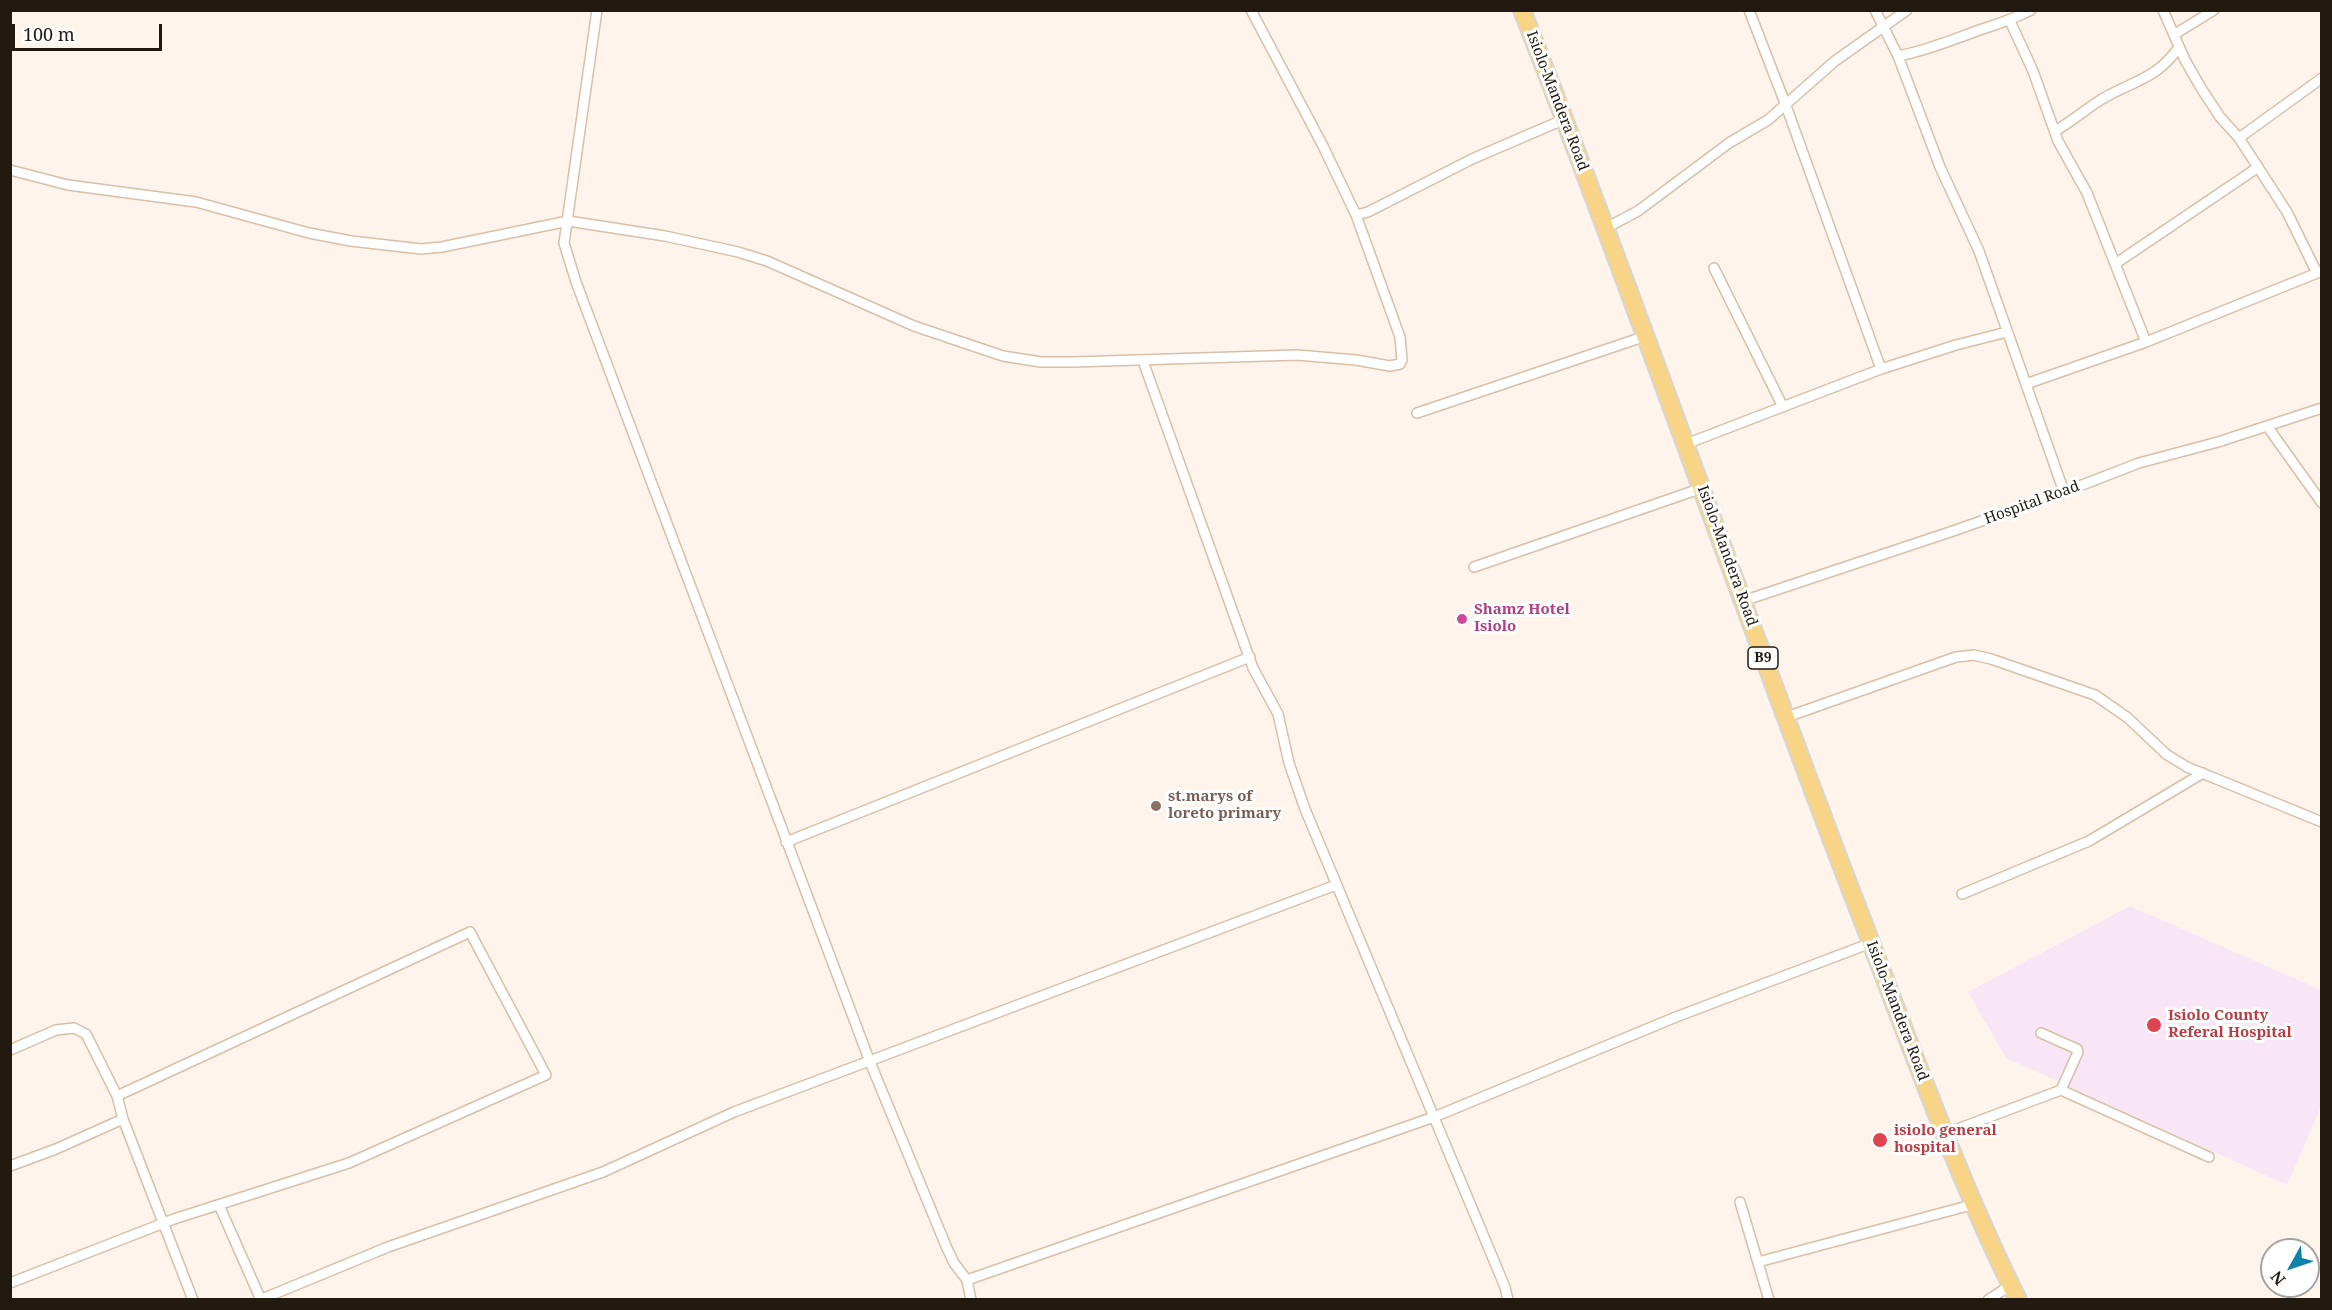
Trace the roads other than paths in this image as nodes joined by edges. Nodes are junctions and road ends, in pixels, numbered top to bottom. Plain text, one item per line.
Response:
1 (597, 10) edge
2 (1251, 10) edge
3 (1522, 10) edge
4 (1749, 10) edge
5 (1875, 10) edge
6 (1907, 10) edge
7 (2031, 10) edge
8 (2163, 10) edge
9 (2214, 10) edge
10 (2010, 21) junction
11 (1884, 27) junction
12 (2175, 34) junction
13 (2179, 47) junction
14 (1898, 56) junction
15 (2322, 78) edge
16 (1785, 103) junction
17 (1565, 119) junction
18 (2055, 131) junction
19 (2239, 138) junction
20 (2257, 168) junction
21 (10, 170) edge
22 (1356, 215) junction
23 (568, 221) junction
24 (1606, 228) junction
25 (2115, 264) junction
26 (1714, 268) dead end
27 (2319, 272) edge
28 (2007, 332) junction
29 (1646, 336) junction
30 (2146, 342) junction
31 (1143, 361) junction
32 (1881, 369) junction
33 (2026, 384) junction
34 (1783, 407) junction
35 (2322, 408) edge
36 (1417, 413) dead end
37 (2267, 426) junction
38 (1686, 444) junction
39 (1702, 488) junction
40 (2064, 492) junction
41 (2322, 503) edge
42 (1474, 567) dead end
43 (1743, 601) junction
44 (1250, 657) junction
45 (1784, 718) junction
46 (2203, 773) junction
47 (2322, 822) edge
48 (786, 842) junction
49 (1336, 885) junction
50 (1962, 894) dead end
51 (1871, 943) junction
52 (2041, 1033) dead end
53 (10, 1050) edge
54 (870, 1062) junction
55 (2061, 1089) junction
56 (117, 1096) junction
57 (1434, 1117) junction
58 (123, 1119) junction
59 (1944, 1134) junction
60 (2209, 1156) dead end
61 (10, 1167) edge
62 (1740, 1202) dead end
63 (1975, 1204) junction
64 (219, 1205) junction
65 (164, 1223) junction
66 (1758, 1262) junction
67 (968, 1280) junction
68 (10, 1283) edge
69 (2014, 1292) edge
70 (193, 1299) edge
71 (261, 1299) edge
72 (971, 1299) edge
73 (1508, 1299) edge
74 (1769, 1299) edge
75 (1988, 1299) edge

1 - 23 street
2 - 22 street
3 - 17 highway, Isiolo-Mandera Road / B9
4 - 16 street
5 - 11 street
6 - 11 street
7 - 10 street
8 - 12 street
9 - 12 street
10 - 14 street
10 - 18 street
11 - 14 street
11 - 16 street
12 - 13 street
13 - 18 street
13 - 19 street
14 - 28 street
15 - 19 street
16 - 24 street
16 - 32 street
17 - 22 street
17 - 24 highway, Isiolo-Mandera Road / B9
18 - 25 street
19 - 20 street
20 - 25 street
20 - 27 street
21 - 23 street
22 - 31 street
23 - 31 street
23 - 48 street
24 - 29 highway, Isiolo-Mandera Road / B9
25 - 30 street
26 - 34 street
27 - 30 street
28 - 32 street
28 - 33 street
29 - 36 street
29 - 38 highway, Isiolo-Mandera Road / B9
30 - 33 street
31 - 44 street
32 - 34 street
33 - 40 street
34 - 38 street
35 - 37 street, Hospital Road
37 - 40 street, Hospital Road
37 - 41 street
38 - 39 highway, Isiolo-Mandera Road / B9
39 - 42 street
39 - 43 highway, Isiolo-Mandera Road / B9
40 - 43 street, Hospital Road
43 - 45 highway, Isiolo-Mandera Road / B9
44 - 48 street
44 - 49 street
45 - 46 street
45 - 51 highway, Isiolo-Mandera Road / B9
46 - 47 street
46 - 50 street
48 - 54 street
49 - 54 street
49 - 57 street
51 - 57 street
51 - 59 highway, Isiolo-Mandera Road / B9
52 - 55 street
53 - 56 street
54 - 67 street
54 - 71 street
55 - 59 street
55 - 60 street
56 - 58 street
56 - 64 street
57 - 67 street
57 - 73 street
58 - 61 street
58 - 65 street
59 - 63 highway, Isiolo-Mandera Road / B9
62 - 66 street
63 - 66 street
63 - 69 highway, Isiolo-Mandera Road / B9
64 - 65 street
64 - 71 street
65 - 68 street
65 - 70 street
66 - 74 street
67 - 72 street
69 - 75 street

